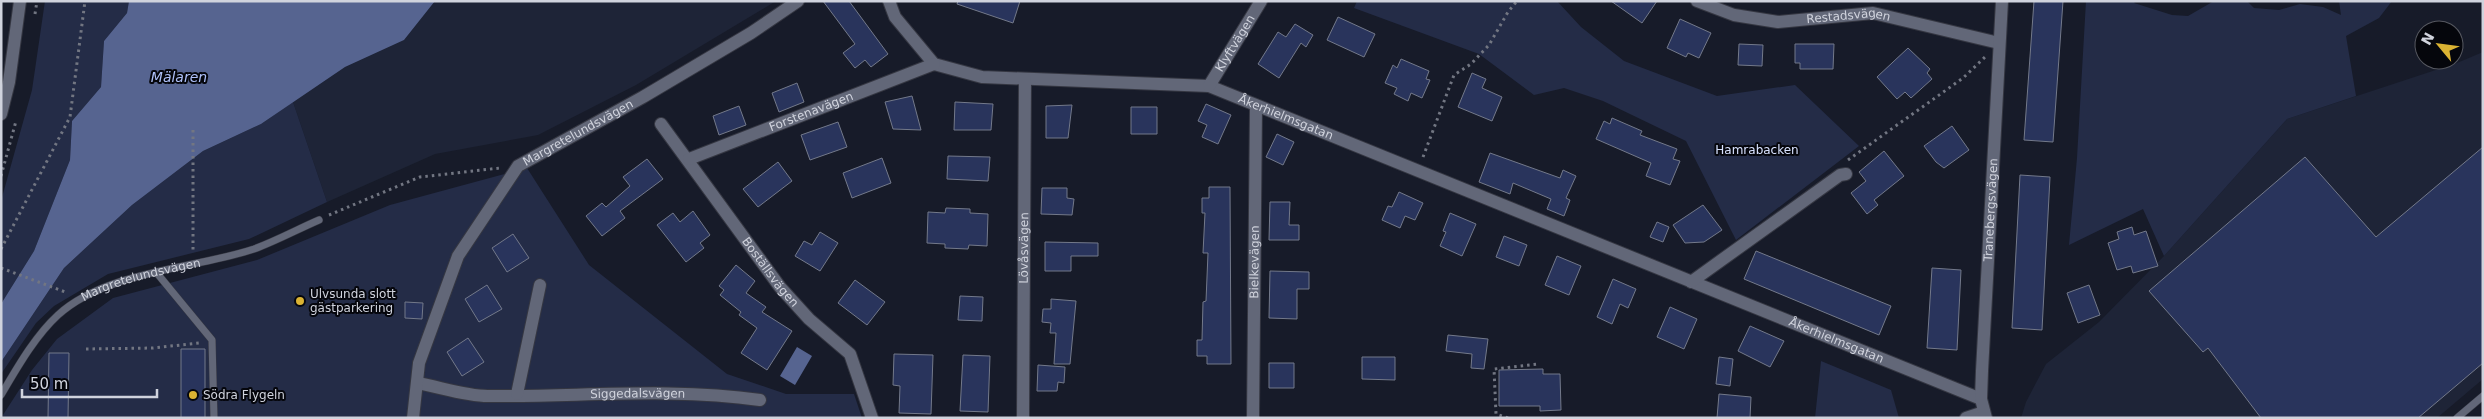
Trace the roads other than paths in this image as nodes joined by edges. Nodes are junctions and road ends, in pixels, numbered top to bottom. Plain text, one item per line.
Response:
1 (20, 1) edge
2 (798, 1) edge
3 (889, 1) edge
4 (1261, 1) edge
5 (1697, 1) edge
6 (2002, 1) edge
7 (1999, 43) junction
8 (934, 64) junction
9 (1025, 79) junction
10 (1209, 86) junction
11 (1256, 106) junction
12 (1, 114) edge
13 (661, 124) dead end
14 (688, 159) junction
15 (1845, 168) road end
16 (320, 220) road end
17 (156, 272) junction
18 (1692, 282) junction
19 (540, 285) dead end
20 (417, 383) junction
21 (517, 394) junction
22 (1, 395) edge
23 (2483, 396) edge
24 (1981, 399) junction
25 (760, 400) dead end
26 (1985, 415) edge
27 (214, 418) edge
28 (413, 418) edge
29 (872, 418) edge
30 (1023, 418) edge
31 (1253, 418) edge
32 (1966, 418) edge
33 (2456, 418) edge

1 - 12 street
2 - 20 street, Margretelundsvägen
3 - 8 street
4 - 10 street, Klyftvägen
5 - 7 street, Restadsvägen
6 - 7 street, Tranebergsvägen
7 - 24 street, Tranebergsvägen
8 - 9 street, Åkerhielmsgatan
8 - 14 street, Forstenavägen
9 - 10 street, Åkerhielmsgatan
9 - 30 street, Lövåsvägen
10 - 11 street, Åkerhielmsgatan
11 - 18 street, Åkerhielmsgatan
11 - 31 street, Bielkevägen
13 - 14 street, Boställsvägen
14 - 29 street, Boställsvägen
15 - 18 street
16 - 17 lane, Margretelundsvägen
17 - 22 lane, Margretelundsvägen
17 - 27 lane
18 - 24 street, Åkerhielmsgatan
19 - 21 street
20 - 21 street, Siggedalsvägen
20 - 28 street, Margretelundsvägen
21 - 25 street, Siggedalsvägen
23 - 33 lane
24 - 26 street, Tranebergsvägen
26 - 32 street

